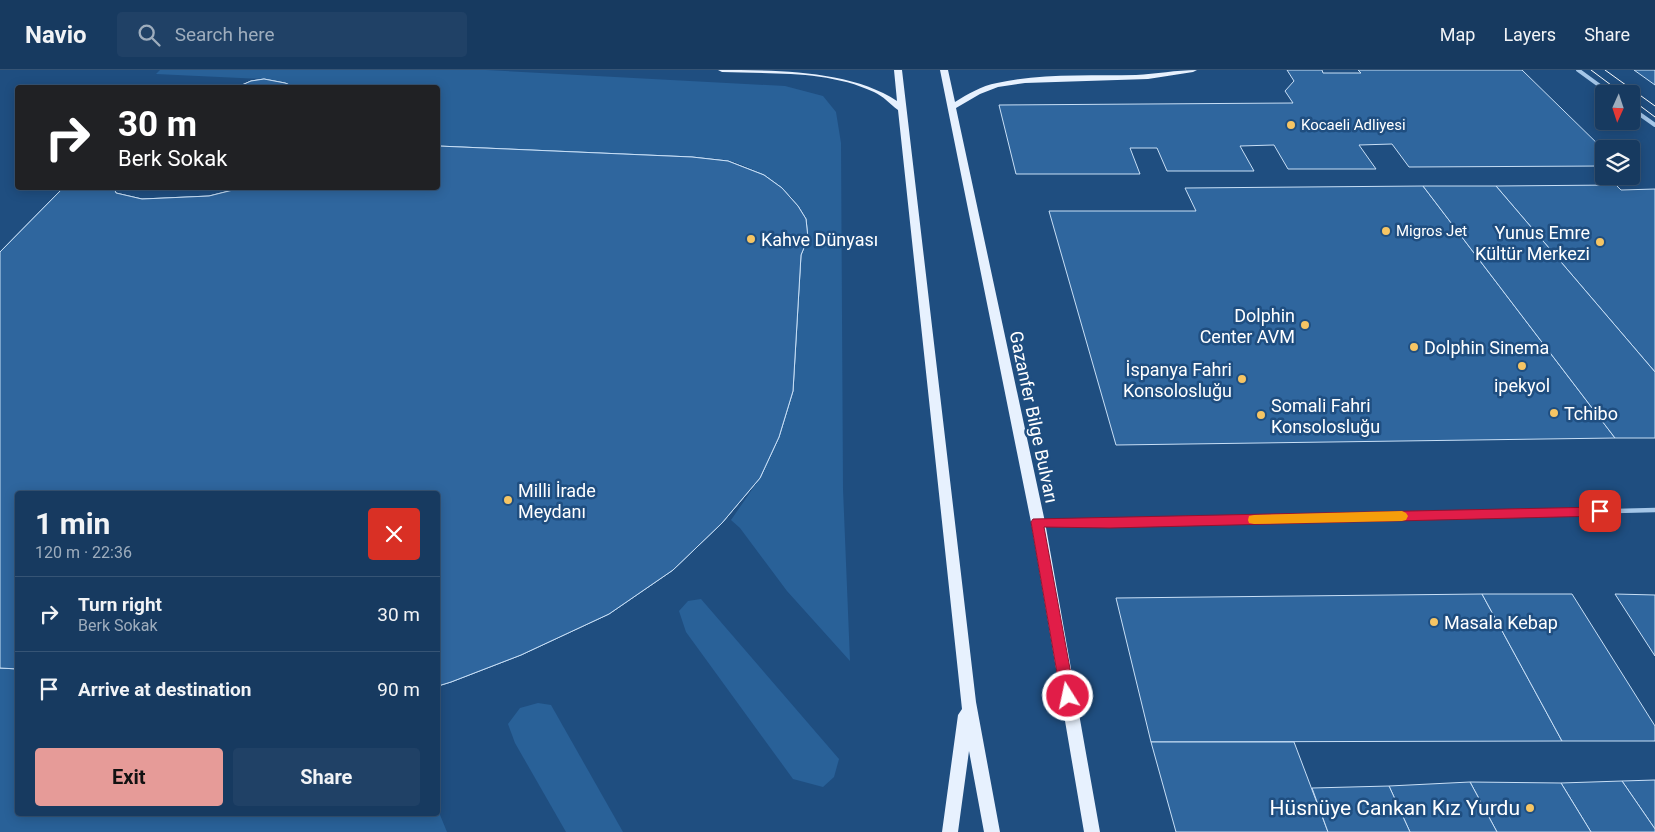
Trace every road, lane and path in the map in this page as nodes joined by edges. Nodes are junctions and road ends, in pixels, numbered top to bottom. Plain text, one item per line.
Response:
1 (722, 70) edge
2 (898, 70) edge
3 (944, 70) edge
4 (1193, 70) edge
5 (1578, 70) edge
6 (1599, 85) edge
7 (902, 108) junction
8 (951, 108) junction
9 (1640, 114) edge
10 (1655, 125) edge
11 (1655, 510) edge
12 (1038, 522) junction
13 (968, 702) junction
14 (950, 832) edge
15 (992, 832) edge
16 (1092, 832) edge

1 - 7 main road
2 - 7 main road
3 - 8 main road, Gazanfer Bilge Bulvarı
4 - 8 main road
5 - 6 street
7 - 13 main road
8 - 12 main road, Gazanfer Bilge Bulvarı
9 - 10 street
11 - 12 street
12 - 16 main road, Gazanfer Bilge Bulvarı
13 - 14 main road
13 - 15 main road

